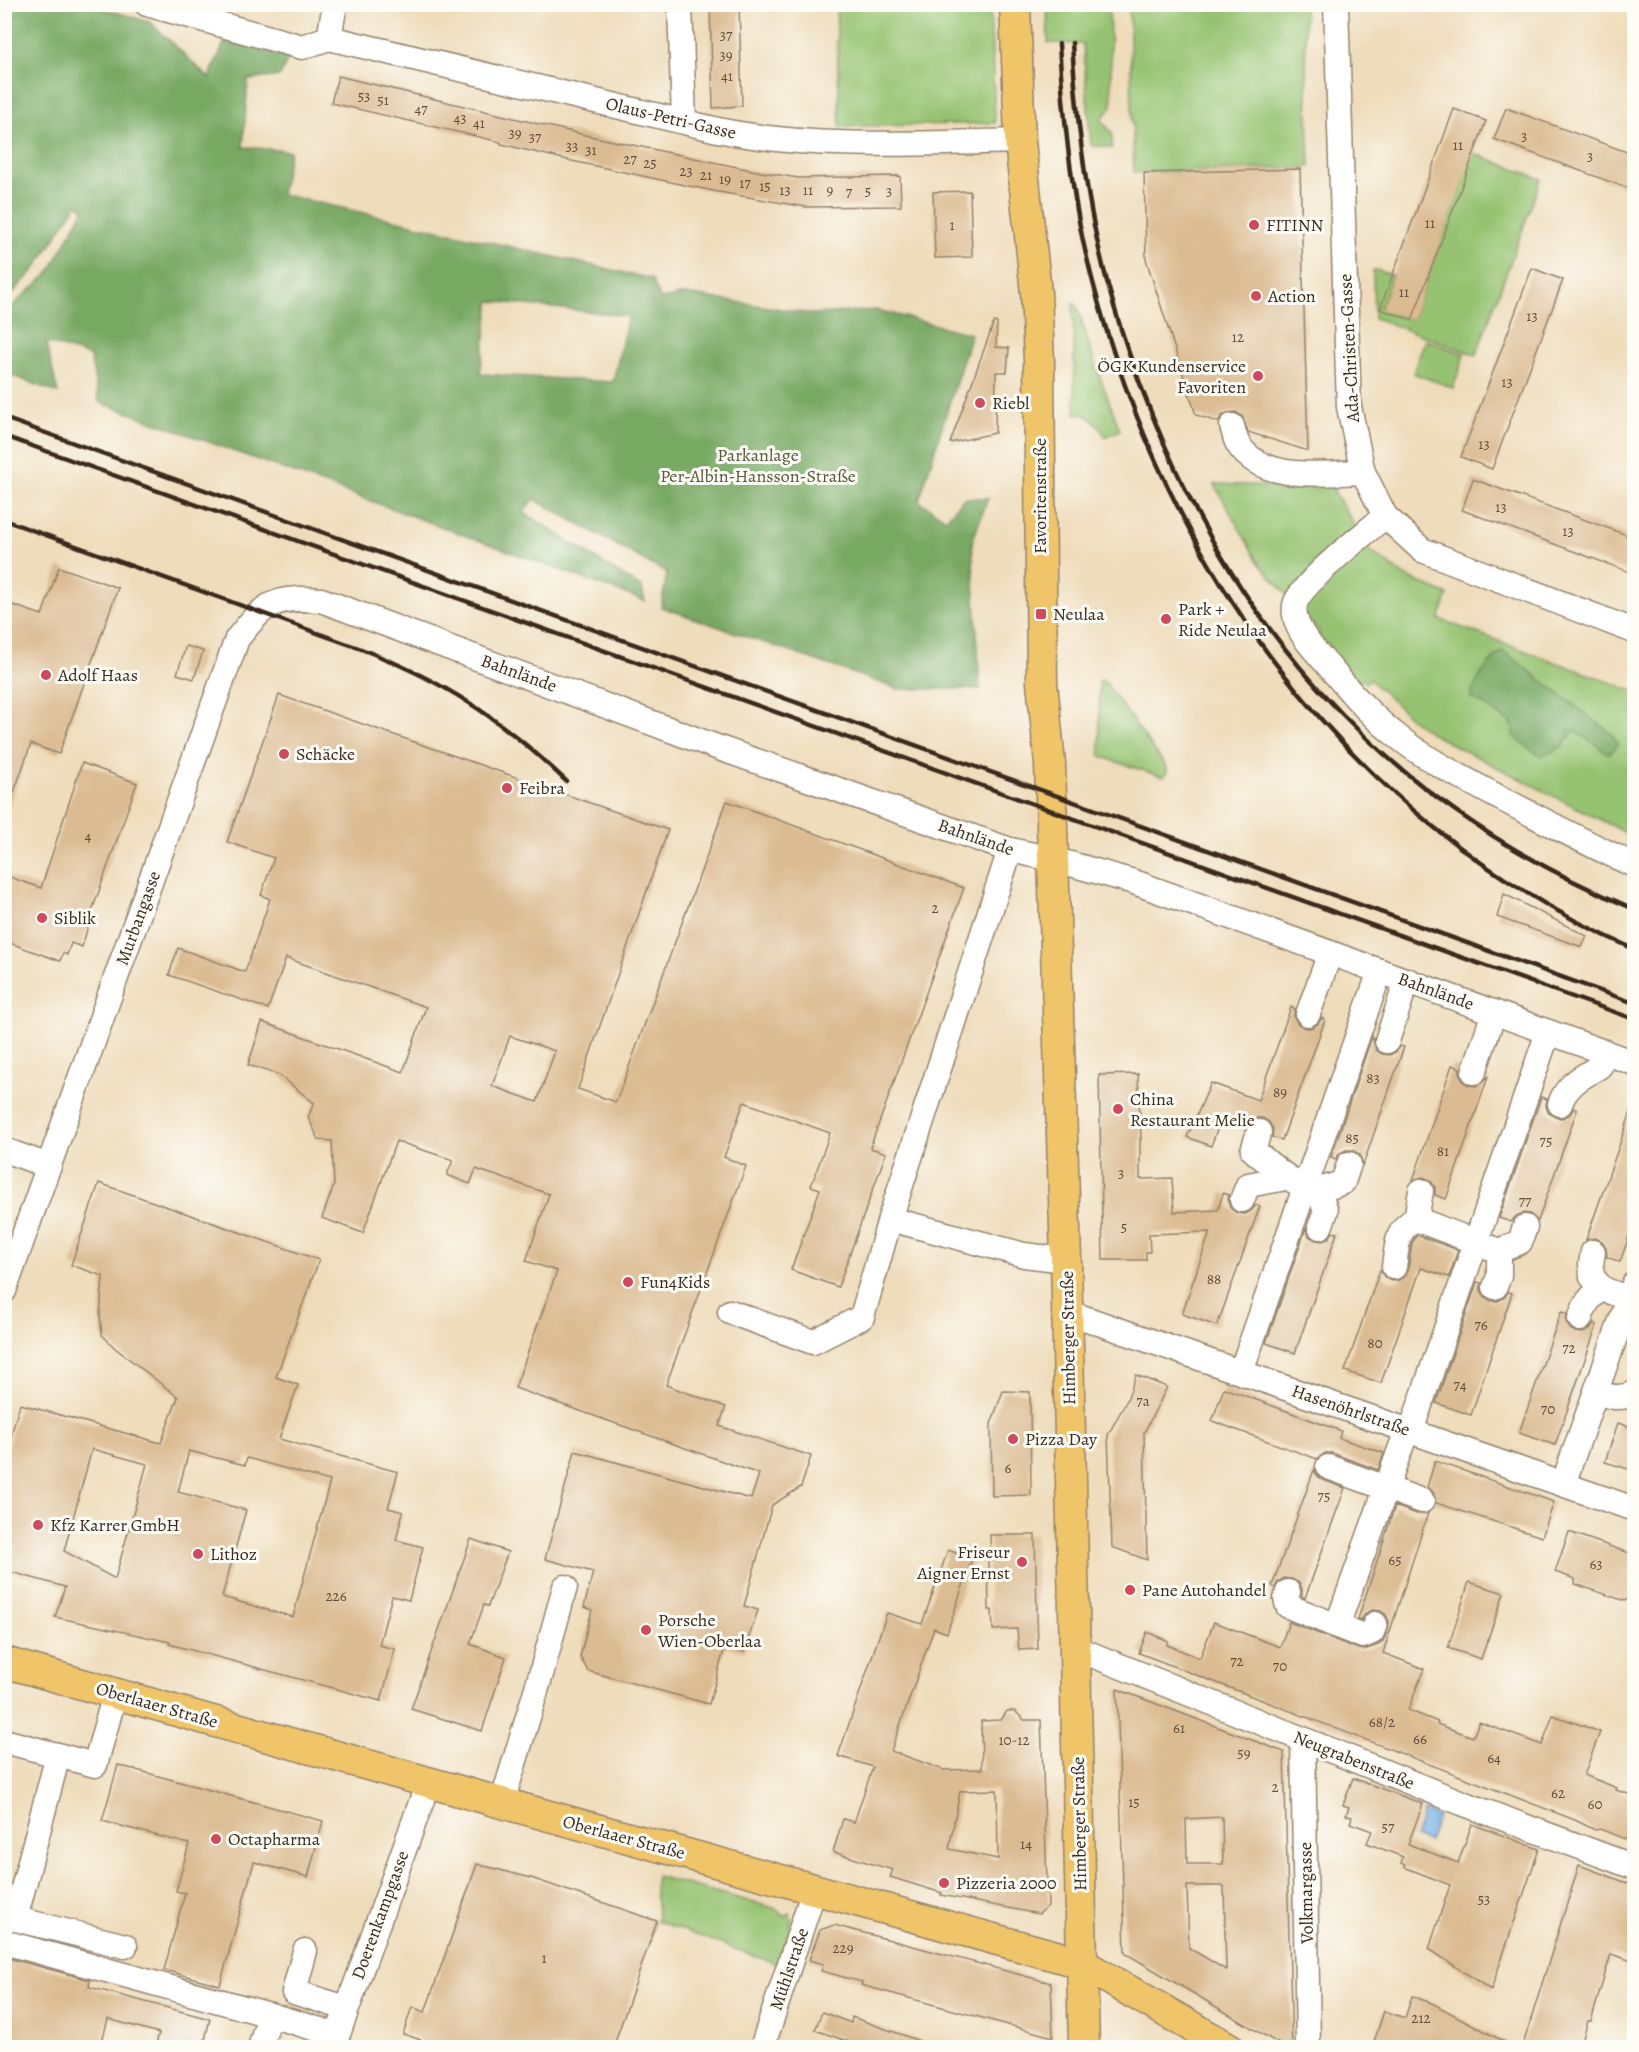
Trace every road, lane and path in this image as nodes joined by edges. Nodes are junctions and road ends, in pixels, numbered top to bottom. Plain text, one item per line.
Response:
1 (147, 4) edge
2 (335, 4) edge
3 (680, 4) edge
4 (1015, 4) edge
5 (1336, 4) edge
6 (329, 38) junction
7 (684, 121) junction
8 (1020, 141) junction
9 (1232, 426) dead end
10 (1363, 472) junction
11 (1385, 516) junction
12 (321, 600) joint
13 (1635, 631) edge
14 (1052, 809) joint
15 (1010, 850) junction
16 (1053, 859) junction
17 (1635, 865) edge
18 (1330, 953) junction
19 (1380, 971) junction
20 (1407, 980) junction
21 (1494, 1012) junction
22 (1308, 1014) dead end
23 (1548, 1032) junction
24 (1387, 1041) dead end
25 (1605, 1052) junction
26 (1635, 1063) edge
27 (1474, 1072) dead end
28 (1560, 1104) dead end
29 (1259, 1132) dead end
30 (4, 1150) edge
31 (1349, 1164) dead end
32 (49, 1166) junction
33 (1303, 1184) junction
34 (1421, 1191) dead end
35 (1242, 1200) dead end
36 (890, 1219) junction
37 (1416, 1219) junction
38 (1320, 1227) dead end
39 (1525, 1227) dead end
40 (1476, 1242) junction
41 (1499, 1251) junction
42 (1593, 1252) dead end
43 (1066, 1260) junction
44 (1394, 1267) dead end
45 (1495, 1287) dead end
46 (1603, 1288) junction
47 (4, 1291) edge
48 (1631, 1299) edge
49 (730, 1312) dead end
50 (1067, 1312) junction
51 (1580, 1319) dead end
52 (1241, 1371) junction
53 (1596, 1392) junction
54 (1635, 1393) edge
55 (1409, 1431) junction
56 (1328, 1467) dead end
57 (1563, 1484) junction
58 (1387, 1489) junction
59 (1422, 1501) dead end
60 (1635, 1509) edge
61 (565, 1587) dead end
62 (1288, 1592) dead end
63 (1375, 1624) dead end
64 (1337, 1626) junction
65 (1075, 1648) junction
66 (4, 1662) edge
67 (115, 1694) junction
68 (1303, 1739) junction
69 (4, 1741) edge
70 (58, 1755) junction
71 (428, 1783) junction
72 (502, 1803) junction
73 (1635, 1867) edge
74 (814, 1890) junction
75 (10, 1918) edge
76 (4, 1942) edge
77 (124, 1946) dead end
78 (304, 1951) dead end
79 (1081, 1963) junction
80 (346, 2008) junction
81 (270, 2015) junction
82 (335, 2041) edge
83 (260, 2048) edge
84 (762, 2048) edge
85 (1084, 2048) edge
86 (1229, 2048) edge
87 (1308, 2048) edge

1 - 6 street
2 - 6 street
3 - 7 street
4 - 8 main road, Favoritenstraße
5 - 10 street, Ada-Christen-Gasse
6 - 7 street, Olaus-Petri-Gasse
7 - 8 street, Olaus-Petri-Gasse
8 - 14 main road, Favoritenstraße
9 - 10 street
10 - 11 street, Ada-Christen-Gasse
11 - 13 street, Ada-Christen-Gasse
11 - 17 street
12 - 15 street, Bahnlände
12 - 32 street, Murbangasse
14 - 16 main road, Himberger Straße
15 - 16 street, Bahnlände
15 - 36 street
16 - 18 street, Bahnlände
16 - 43 main road, Himberger Straße
18 - 19 street, Bahnlände
18 - 22 street
19 - 20 street, Bahnlände
19 - 33 street
20 - 21 street, Bahnlände
20 - 24 street
21 - 23 street, Bahnlände
21 - 27 street
23 - 25 street, Bahnlände
23 - 40 street
25 - 26 street, Bahnlände
25 - 28 street
29 - 33 street
30 - 32 street
31 - 33 street
32 - 47 street, Murbangasse
33 - 35 street
33 - 38 street
33 - 52 street
34 - 37 street
36 - 43 street
36 - 49 street
37 - 40 street
37 - 44 street
39 - 41 street
40 - 41 street
40 - 55 street
41 - 45 street
42 - 46 street
43 - 50 main road, Himberger Straße
46 - 48 street
46 - 51 street
48 - 53 street
50 - 52 street, Hasenöhrlstraße
50 - 65 main road, Himberger Straße
52 - 55 street, Hasenöhrlstraße
53 - 54 street
53 - 57 street
55 - 57 street, Hasenöhrlstraße
55 - 58 street
56 - 58 street
57 - 60 street, Hasenöhrlstraße
58 - 59 street
58 - 64 street
61 - 72 street
62 - 64 street
63 - 64 street
65 - 68 street, Neugrabenstraße
65 - 79 main road, Himberger Straße
66 - 67 main road, Oberlaaer Straße
67 - 70 street
67 - 71 main road, Oberlaaer Straße
68 - 73 street, Neugrabenstraße
68 - 87 street, Volkmargasse
69 - 70 street
70 - 75 street
71 - 72 main road, Oberlaaer Straße
71 - 80 street, Doerenkampgasse
72 - 74 main road, Oberlaaer Straße
74 - 79 main road, Oberlaaer Straße
74 - 84 street, Mühlstraße
75 - 77 street
76 - 81 street
78 - 80 street
79 - 85 main road, Himberger Straße
79 - 86 main road, Oberlaaer Straße
80 - 82 street, Doerenkampgasse
81 - 82 street
81 - 83 street

